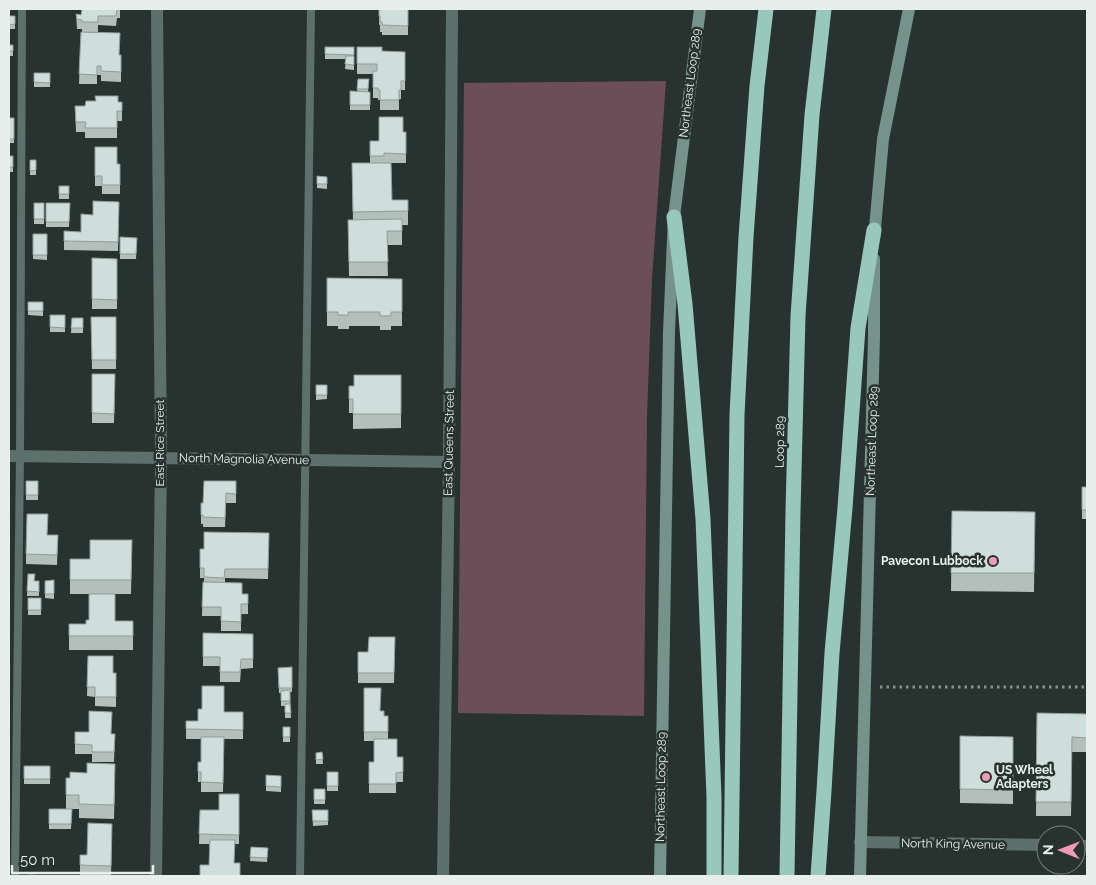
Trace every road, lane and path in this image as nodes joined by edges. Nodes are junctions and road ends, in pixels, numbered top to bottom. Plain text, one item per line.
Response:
1 (22, 9) edge
2 (157, 9) edge
3 (311, 9) edge
4 (452, 9) edge
5 (700, 9) edge
6 (766, 9) edge
7 (824, 9) edge
8 (909, 9) edge
9 (674, 217) junction
10 (874, 230) junction
11 (15, 456) edge
12 (161, 458) junction
13 (305, 460) junction
14 (449, 462) junction
15 (1087, 687) edge
16 (865, 688) junction
17 (860, 842) junction
18 (1036, 846) edge
19 (15, 876) edge
20 (156, 876) edge
21 (300, 876) edge
22 (443, 876) edge
23 (660, 876) edge
24 (714, 876) edge
25 (731, 876) edge
26 (787, 876) edge
27 (818, 876) edge
28 (860, 876) edge

1 - 11 lane
2 - 12 street, East Rice Street
3 - 13 lane
4 - 14 street, East Queens Street
5 - 9 main road, Northeast Loop 289
6 - 25 highway
7 - 26 highway, Loop 289
8 - 10 main road, Northeast Loop 289
9 - 23 main road, Northeast Loop 289
9 - 24 highway
10 - 16 main road, Northeast Loop 289
10 - 27 highway
11 - 12 street, North Magnolia Avenue
11 - 19 lane
12 - 13 street, North Magnolia Avenue
12 - 20 street, East Rice Street
13 - 14 street, North Magnolia Avenue
13 - 21 lane
14 - 22 street, East Queens Street
15 - 16 path
16 - 17 main road, Northeast Loop 289
17 - 18 street, North King Avenue
17 - 28 main road, Northeast Loop 289

